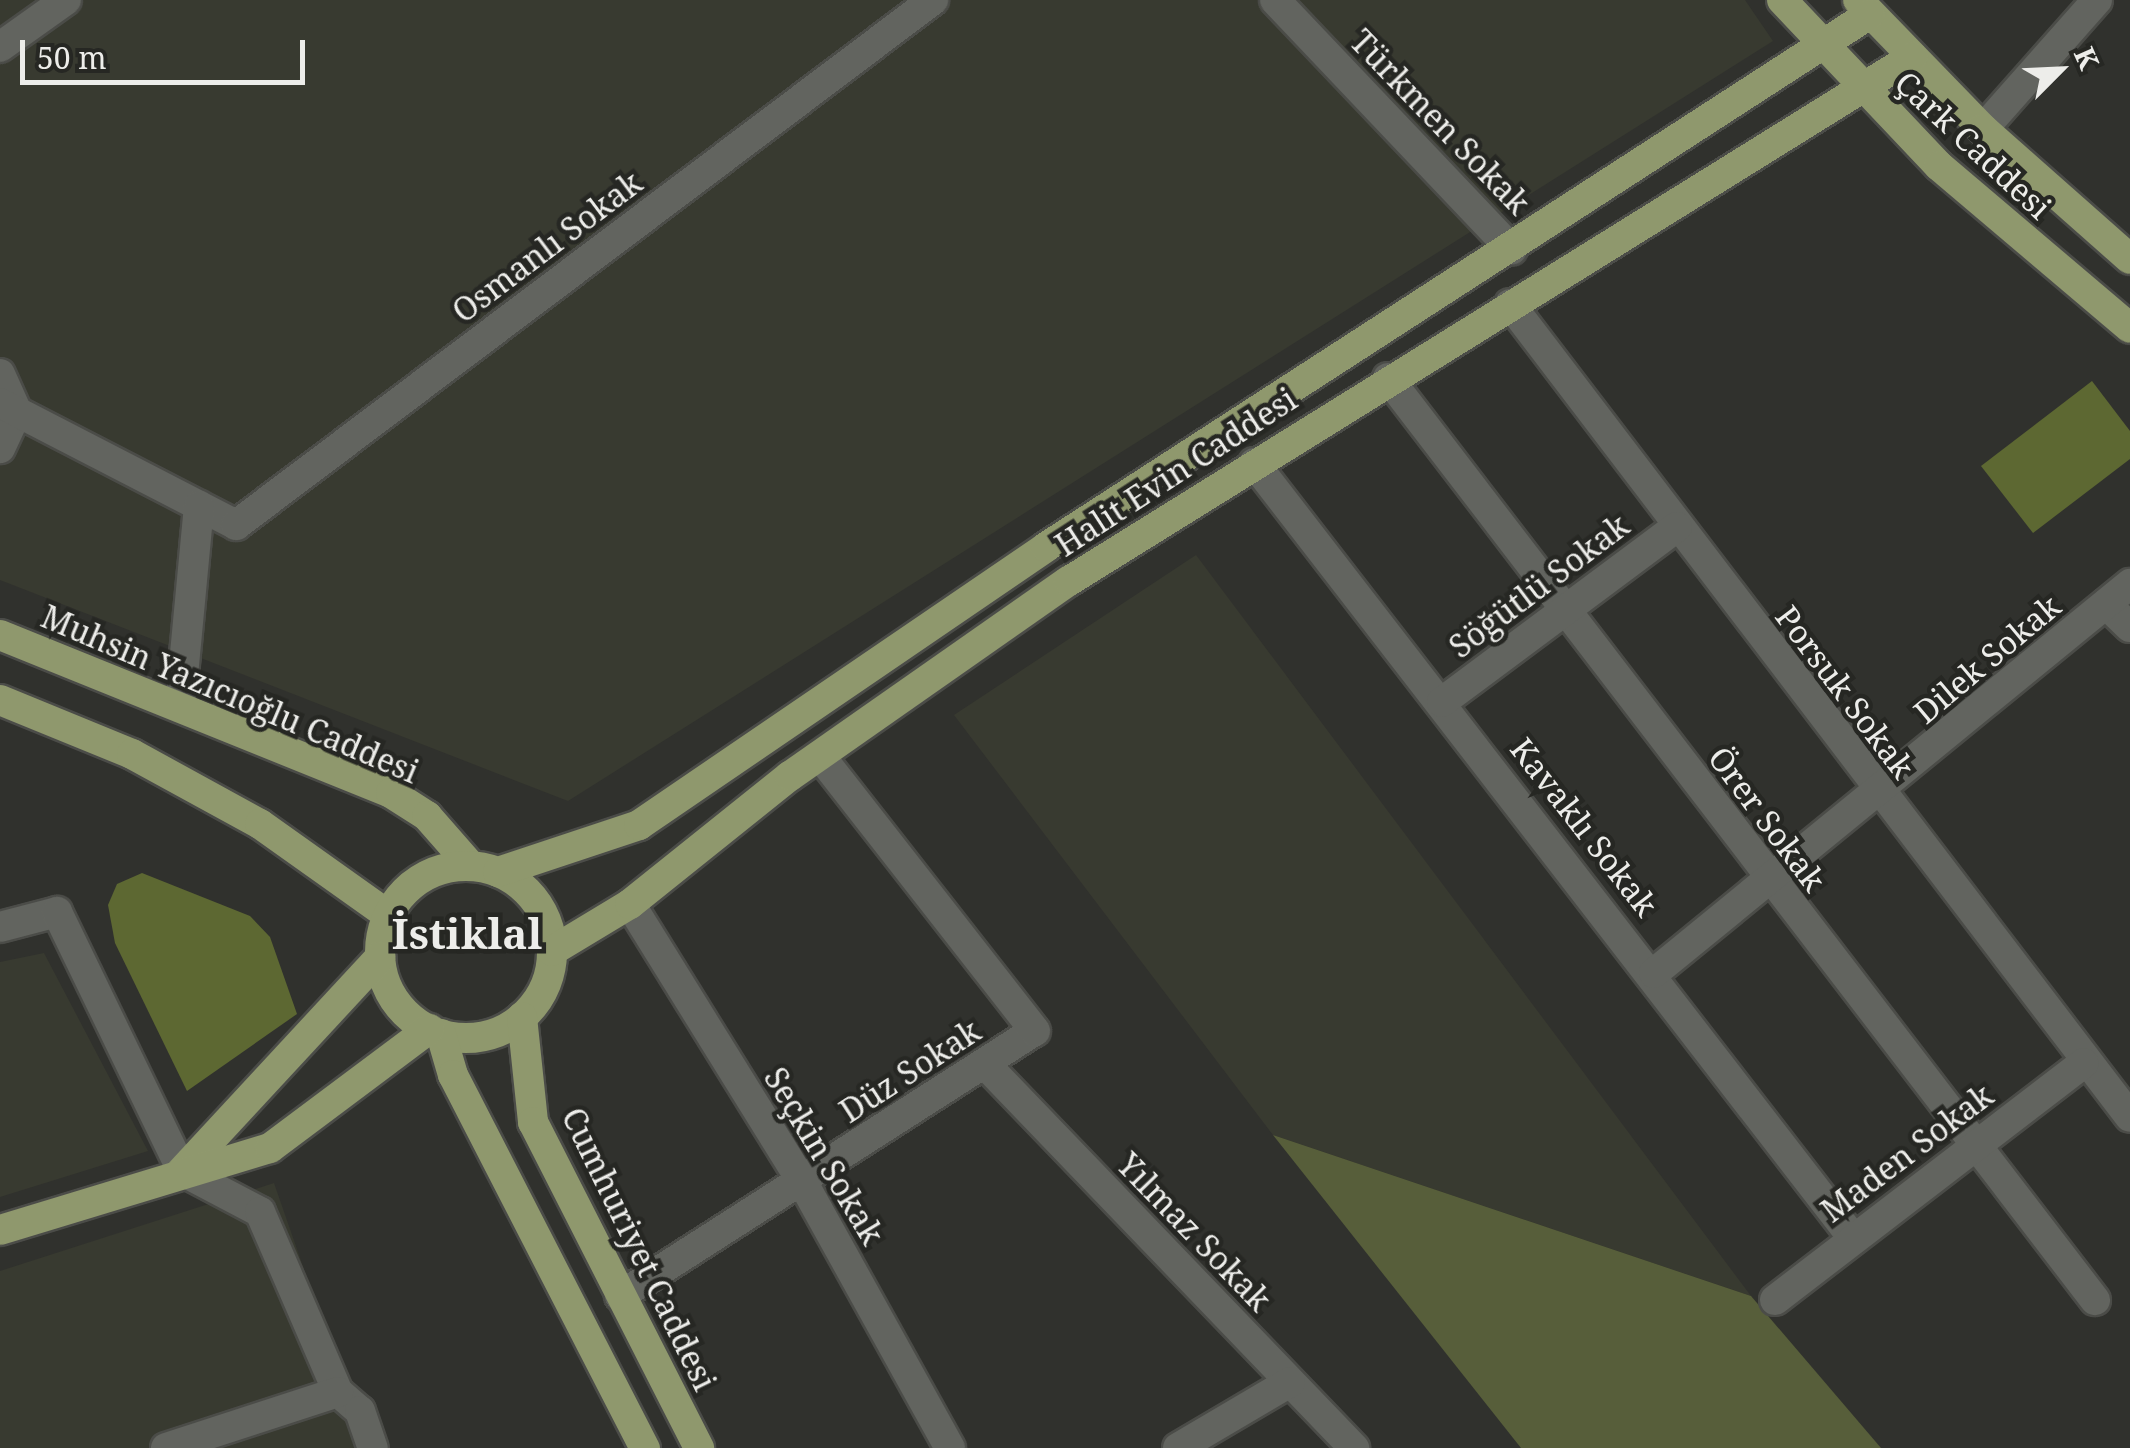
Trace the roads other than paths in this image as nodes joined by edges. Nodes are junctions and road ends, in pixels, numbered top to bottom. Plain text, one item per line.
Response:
1 (66, 0) edge
2 (934, 0) edge
3 (1274, 0) edge
4 (1782, 0) edge
5 (2098, 0) edge
6 (1864, 7) edge
7 (0, 46) edge
8 (1821, 47) junction
9 (1912, 58) junction
10 (1864, 92) junction
11 (1983, 129) junction
12 (1512, 250) junction
13 (2130, 259) edge
14 (1543, 284) junction
15 (1510, 304) junction
16 (2130, 328) edge
17 (0, 374) edge
18 (1388, 378) junction
19 (8, 408) edge
20 (0, 448) edge
21 (1254, 463) junction
22 (199, 506) junction
23 (1678, 527) junction
24 (2130, 584) edge
25 (2106, 604) junction
26 (1565, 610) junction
27 (2130, 627) edge
28 (0, 636) edge
29 (0, 700) edge
30 (1442, 702) junction
31 (180, 707) junction
32 (820, 756) junction
33 (1879, 796) junction
34 (484, 869) junction
35 (1770, 882) junction
36 (630, 904) junction
37 (388, 915) junction
38 (0, 927) edge
39 (552, 951) junction
40 (380, 957) junction
41 (1654, 973) junction
42 (522, 1017) junction
43 (435, 1032) junction
44 (2084, 1063) junction
45 (984, 1064) junction
46 (2130, 1117) edge
47 (1974, 1145) junction
48 (182, 1171) junction
49 (803, 1183) junction
50 (0, 1230) edge
51 (1853, 1238) junction
52 (620, 1296) junction
53 (1775, 1300) dead end
54 (2095, 1300) dead end
55 (1290, 1382) junction
56 (338, 1392) junction
57 (1184, 1446) edge
58 (166, 1448) edge
59 (373, 1448) edge
60 (644, 1448) edge
61 (699, 1448) edge
62 (950, 1448) edge
63 (1354, 1448) edge

1 - 7 street
2 - 22 street, Osmanlı Sokak
3 - 12 street, Türkmen Sokak
4 - 8 main road, Çark Caddesi
5 - 11 street
6 - 8 main road, Halit Evin Caddesi
6 - 9 main road, Çark Caddesi
8 - 10 main road, Çark Caddesi
8 - 12 main road, Halit Evin Caddesi
9 - 10 main road, Halit Evin Caddesi
9 - 11 main road, Çark Caddesi
10 - 14 main road, Halit Evin Caddesi
10 - 16 main road, Çark Caddesi
11 - 13 main road, Çark Caddesi
12 - 14 main road
12 - 34 main road, Halit Evin Caddesi
14 - 15 main road, Halit Evin Caddesi
15 - 18 main road, Halit Evin Caddesi
15 - 23 street, Porsuk Sokak
17 - 19 street
18 - 21 main road, Halit Evin Caddesi
18 - 26 street, Örer Sokak
19 - 20 street
19 - 22 street
21 - 30 street, Kavaklı Sokak
21 - 32 main road, Halit Evin Caddesi
22 - 31 street
23 - 26 street, Söğütlü Sokak
23 - 33 street, Porsuk Sokak
24 - 25 street, Dilek Sokak
25 - 27 street
25 - 33 street, Dilek Sokak
26 - 30 street, Söğütlü Sokak
26 - 35 street, Örer Sokak
28 - 31 main road, Muhsin Yazıcıoğlu Caddesi
29 - 37 main road
30 - 41 street, Kavaklı Sokak
31 - 34 main road, Muhsin Yazıcıoğlu Caddesi
32 - 36 main road, Halit Evin Caddesi
32 - 45 street, Düz Sokak
33 - 35 street, Dilek Sokak
33 - 44 street, Porsuk Sokak
34 - 37 main road
34 - 39 main road
35 - 41 street, Dilek Sokak
35 - 47 street, Örer Sokak
36 - 39 main road, Halit Evin Caddesi
36 - 49 street, Seçkin Sokak
37 - 40 main road
38 - 48 street
39 - 42 main road
40 - 43 main road
40 - 48 main road
41 - 51 street, Kavaklı Sokak
42 - 43 main road
42 - 52 main road, Cumhuriyet Caddesi
43 - 48 main road
43 - 60 main road
44 - 46 street, Porsuk Sokak
44 - 47 street, Maden Sokak
45 - 49 street, Düz Sokak
45 - 55 street, Yılmaz Sokak
47 - 51 street, Maden Sokak
47 - 54 street, Örer Sokak
48 - 50 main road
48 - 56 street
49 - 52 street, Düz Sokak
49 - 62 street, Seçkin Sokak
51 - 53 street, Maden Sokak
52 - 61 main road, Cumhuriyet Caddesi
55 - 57 street
55 - 63 street, Yılmaz Sokak
56 - 58 street
56 - 59 street

